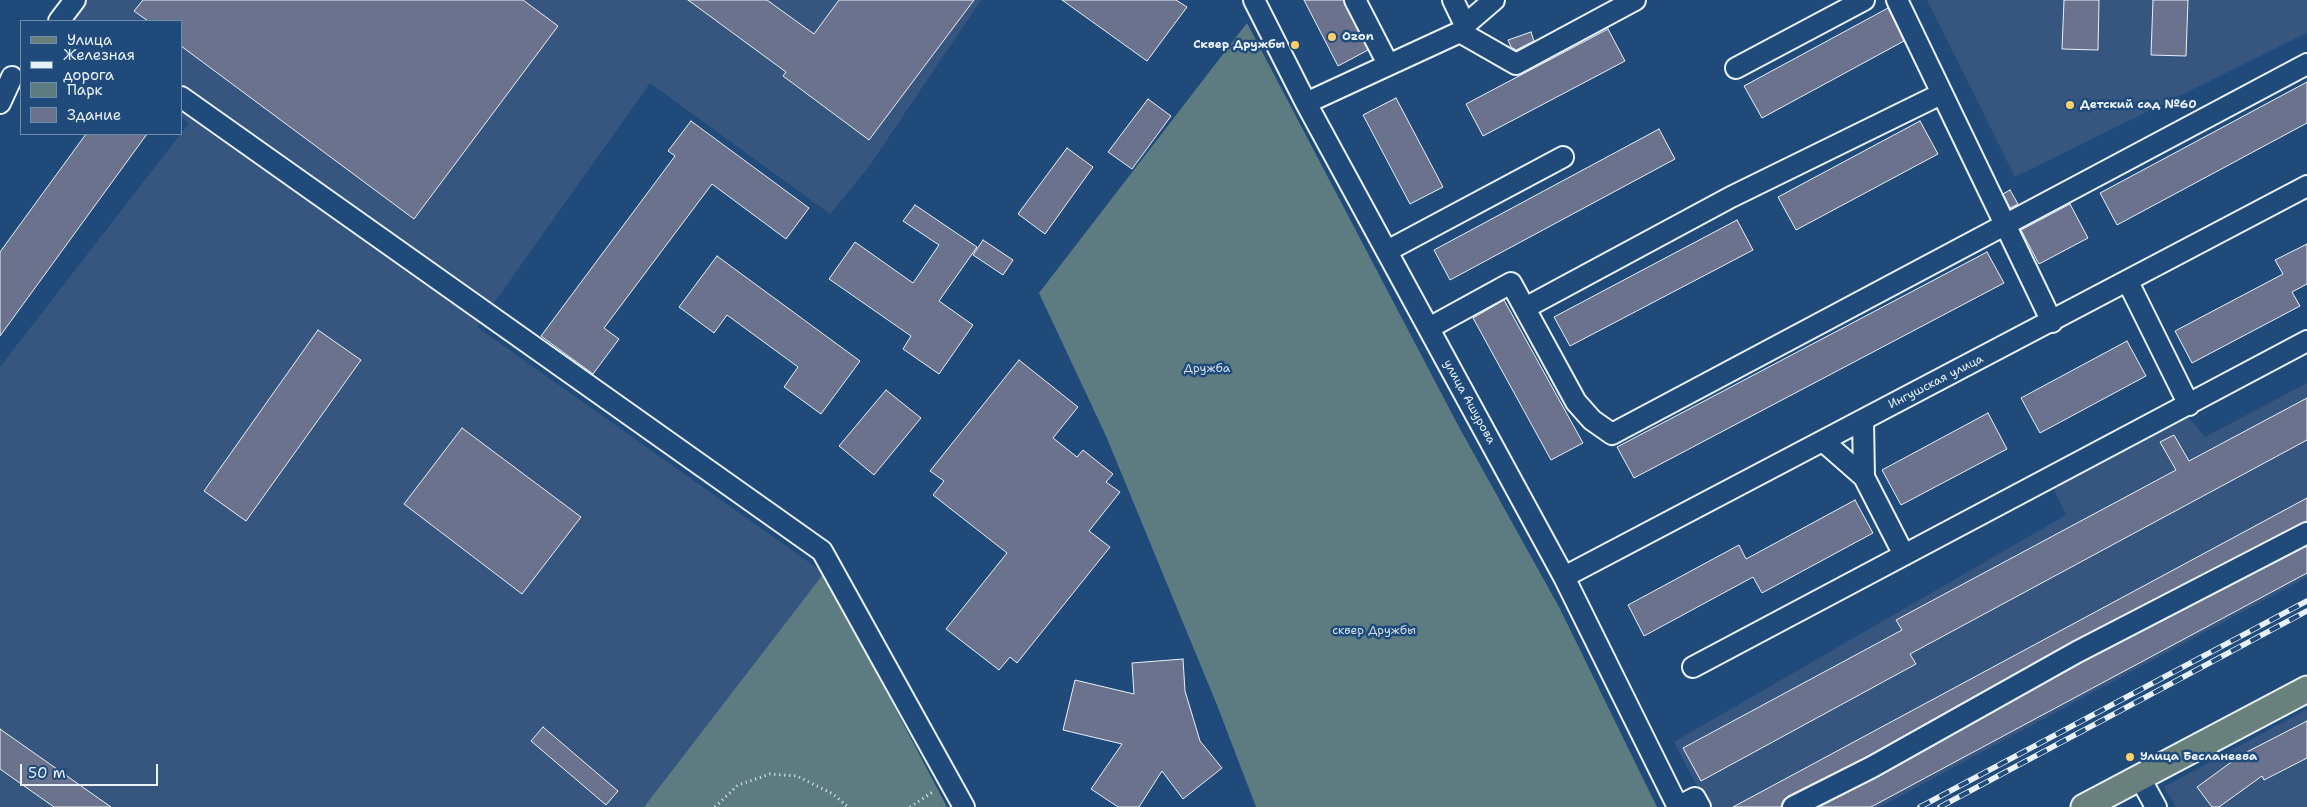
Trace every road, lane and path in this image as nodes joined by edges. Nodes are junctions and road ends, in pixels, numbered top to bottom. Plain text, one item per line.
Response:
1 (1254, 0) edge
2 (1355, 0) edge
3 (1453, 0) edge
4 (1494, 0) edge
5 (1635, 0) edge
6 (1864, 0) edge
7 (1897, 0) edge
8 (1463, 28) junction
9 (1388, 64) junction
10 (2307, 64) edge
11 (1736, 68) dead end
12 (11, 70) edge
13 (1941, 94) junction
14 (182, 98) edge
15 (0, 103) edge
16 (1306, 104) junction
17 (1563, 157) dead end
18 (2307, 186) edge
19 (2004, 225) junction
20 (1387, 251) junction
21 (2128, 282) junction
22 (1524, 308) junction
23 (2052, 322) junction
24 (1429, 328) junction
25 (2307, 341) edge
26 (2189, 405) junction
27 (1863, 420) junction
28 (1823, 441) junction
29 (1864, 477) junction
30 (2307, 533) edge
31 (1904, 555) junction
32 (1564, 577) junction
33 (1693, 667) dead end
34 (2307, 689) edge
35 (2140, 778) junction
36 (950, 782) junction
37 (716, 807) edge
38 (848, 807) edge
39 (910, 807) edge
40 (964, 807) edge
41 (1678, 807) edge
42 (1700, 807) edge
43 (1793, 807) edge
44 (2084, 807) edge
45 (2156, 807) edge

1 - 16 street, улица Ашурова
2 - 9 street
3 - 8 street
4 - 8 street
5 - 8 street
6 - 11 street
7 - 13 street
8 - 9 street
9 - 16 street
10 - 19 street
12 - 15 street
13 - 19 street
13 - 22 street
14 - 36 street
16 - 20 street, улица Ашурова
17 - 20 street
18 - 21 street, Ингушская улица
19 - 22 street
19 - 23 street
20 - 24 street, улица Ашурова
21 - 23 street, Ингушская улица
21 - 26 street
22 - 24 street
23 - 27 street, Ингушская улица
24 - 32 street, улица Ашурова
25 - 26 street
26 - 31 street
27 - 28 street, Ингушская улица
27 - 29 street
28 - 29 street
28 - 32 street, Ингушская улица
29 - 31 street
30 - 43 street
31 - 33 street
32 - 41 street, улица Ашурова
34 - 35 main road
35 - 44 main road
35 - 45 street
36 - 39 path
36 - 40 street
37 - 38 path
41 - 42 street

